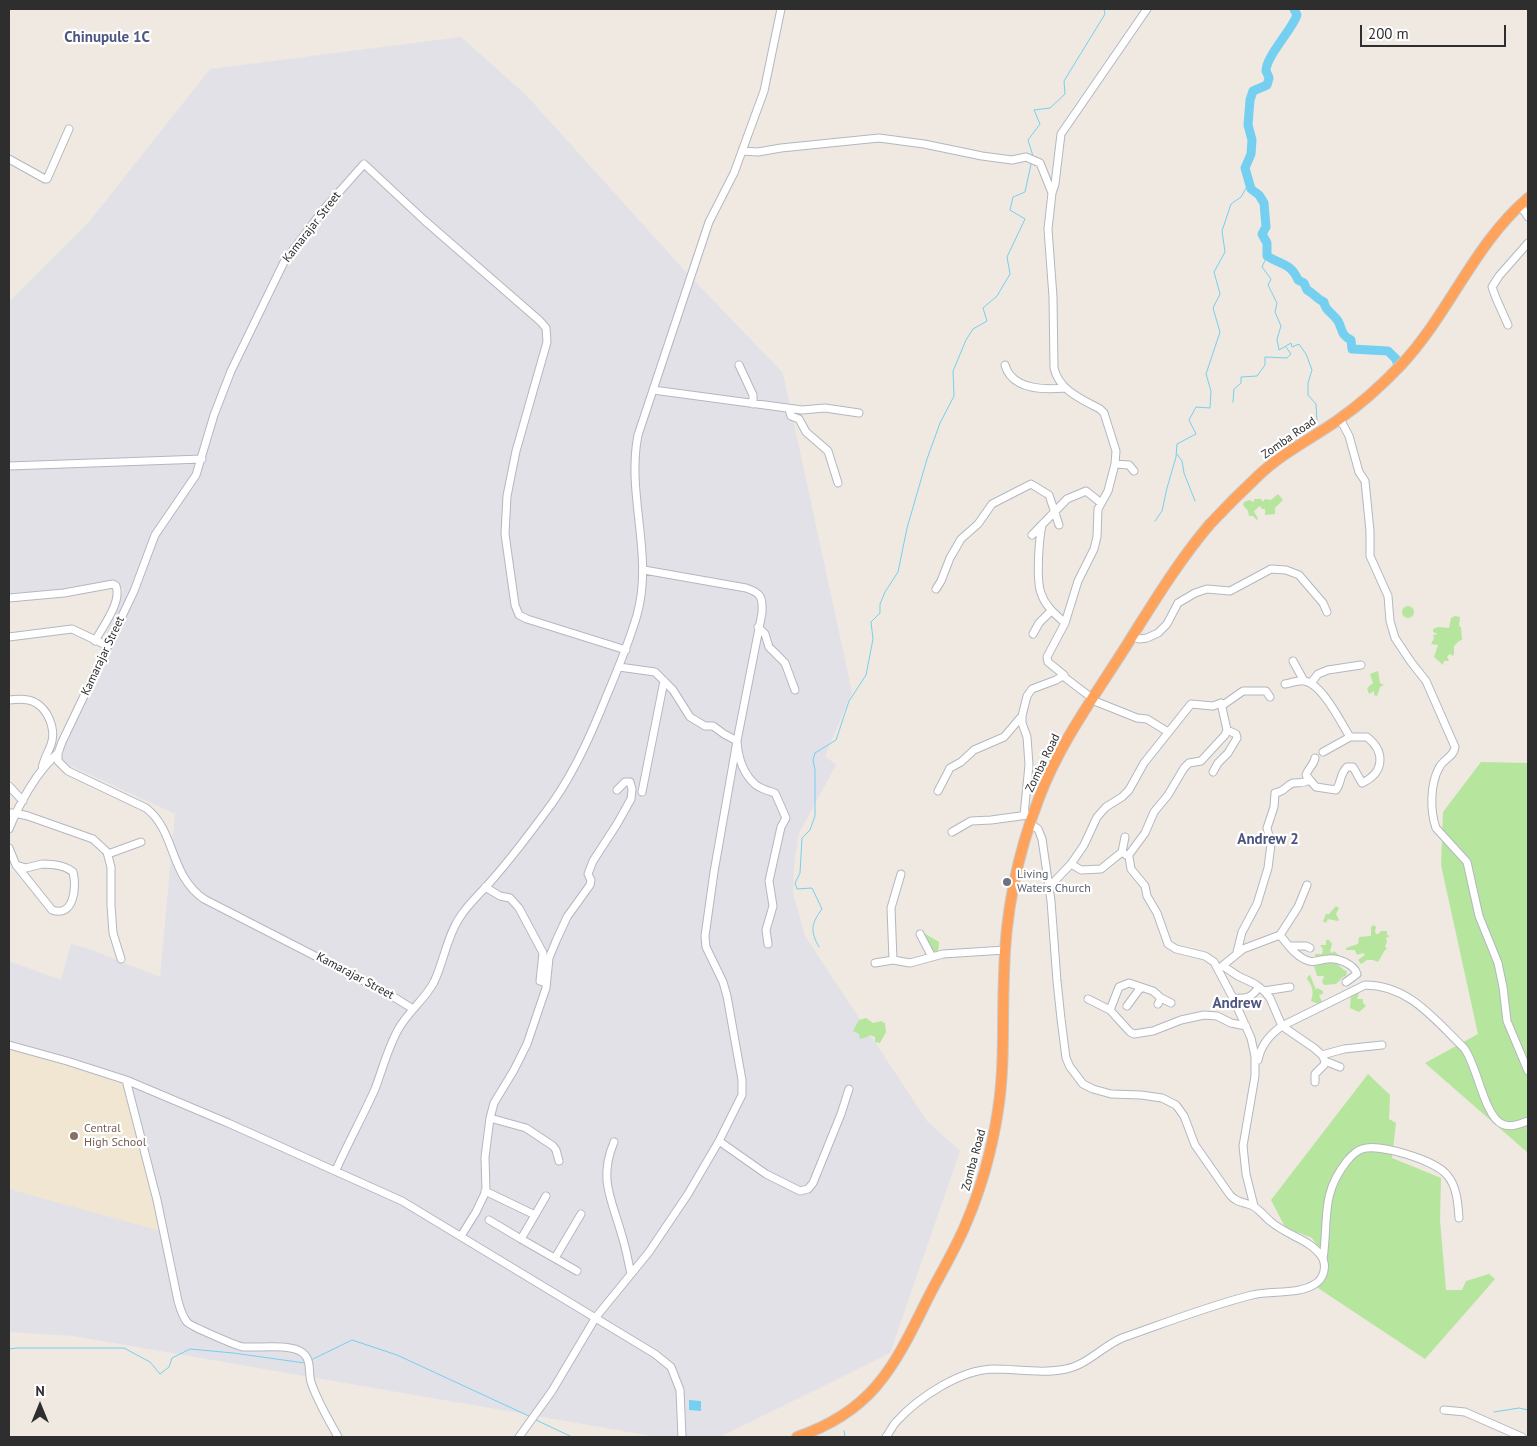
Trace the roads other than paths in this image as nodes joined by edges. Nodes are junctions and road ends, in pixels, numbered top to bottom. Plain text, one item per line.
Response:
1 (781, 9) edge
2 (1147, 9) edge
3 (69, 129) dead end
4 (742, 151) junction
5 (9, 160) edge
6 (1052, 194) junction
7 (1524, 202) edge
8 (1528, 217) edge
9 (1528, 243) edge
10 (1508, 325) dead end
11 (739, 365) dead end
12 (1004, 365) dead end
13 (1065, 388) junction
14 (653, 390) junction
15 (754, 404) junction
16 (789, 409) junction
17 (859, 414) dead end
18 (1340, 419) junction
19 (202, 459) junction
20 (1115, 464) junction
21 (9, 466) edge
22 (1134, 471) dead end
23 (838, 483) dead end
24 (1101, 503) junction
25 (1054, 513) junction
26 (1042, 525) junction
27 (1059, 525) dead end
28 (1032, 536) dead end
29 (644, 570) junction
30 (936, 589) dead end
31 (9, 598) edge
32 (1051, 611) junction
33 (1327, 612) dead end
34 (1065, 623) junction
35 (758, 627) junction
36 (1033, 634) dead end
37 (1132, 636) junction
38 (9, 637) edge
39 (95, 640) junction
40 (108, 646) junction
41 (626, 650) junction
42 (1293, 661) dead end
43 (1361, 665) dead end
44 (619, 667) junction
45 (1063, 676) junction
46 (664, 681) junction
47 (1307, 682) junction
48 (1285, 684) dead end
49 (796, 690) dead end
50 (1270, 697) dead end
51 (1091, 699) junction
52 (9, 700) edge
53 (1221, 703) junction
54 (1022, 716) junction
55 (1227, 730) junction
56 (1168, 732) junction
57 (1350, 737) junction
58 (737, 740) junction
59 (1323, 752) dead end
60 (58, 753) junction
61 (1315, 758) dead end
62 (42, 770) junction
63 (1213, 772) dead end
64 (1310, 780) junction
65 (9, 786) edge
66 (617, 790) dead end
67 (938, 791) dead end
68 (642, 792) dead end
69 (23, 801) junction
70 (12, 813) edge
71 (1029, 817) junction
72 (9, 829) edge
73 (952, 832) dead end
74 (1125, 837) dead end
75 (141, 842) dead end
76 (9, 848) edge
77 (108, 854) junction
78 (1125, 854) junction
79 (1071, 864) junction
80 (16, 865) junction
81 (901, 874) dead end
82 (1307, 885) dead end
83 (485, 887) junction
84 (1049, 887) junction
85 (920, 934) dead end
86 (1280, 935) junction
87 (768, 944) dead end
88 (1289, 946) junction
89 (1310, 948) dead end
90 (1005, 950) junction
91 (1238, 952) junction
92 (932, 957) junction
93 (121, 959) dead end
94 (893, 960) junction
95 (875, 963) dead end
96 (1220, 967) junction
97 (1346, 982) dead end
98 (546, 983) junction
99 (1141, 987) junction
100 (1290, 987) dead end
101 (1262, 989) junction
102 (1233, 998) junction
103 (1088, 999) dead end
104 (1171, 1003) dead end
105 (1127, 1006) dead end
106 (413, 1009) junction
107 (1110, 1010) junction
108 (1246, 1026) junction
109 (1282, 1026) junction
110 (9, 1045) edge
111 (1382, 1045) dead end
112 (1324, 1058) junction
113 (1340, 1067) dead end
114 (1255, 1070) junction
115 (1528, 1071) edge
116 (126, 1080) junction
117 (1315, 1082) dead end
118 (850, 1089) dead end
119 (490, 1118) junction
120 (1528, 1121) edge
121 (719, 1141) junction
122 (614, 1142) dead end
123 (559, 1161) dead end
124 (336, 1170) junction
125 (485, 1191) junction
126 (546, 1196) dead end
127 (1254, 1206) junction
128 (581, 1214) dead end
129 (535, 1215) junction
130 (1459, 1218) dead end
131 (490, 1220) dead end
132 (461, 1236) junction
133 (522, 1239) junction
134 (556, 1258) junction
135 (1323, 1259) junction
136 (577, 1271) dead end
137 (631, 1274) junction
138 (596, 1317) junction
139 (1444, 1410) dead end
140 (680, 1436) edge
141 (338, 1437) edge
142 (519, 1437) edge
143 (797, 1437) edge
144 (886, 1437) edge
145 (1522, 1437) edge

1 - 4 street
2 - 6 street
3 - 5 street
4 - 6 street
4 - 14 street
6 - 13 street
7 - 8 street
7 - 18 highway, Zomba Road
9 - 10 street
11 - 15 street
12 - 13 street
13 - 20 street
14 - 15 street
14 - 29 street
15 - 16 street
16 - 17 street
16 - 23 street
18 - 37 highway, Zomba Road
18 - 115 street
19 - 21 street
19 - 40 street, Kamarajar Street
19 - 41 street, Kamarajar Street
20 - 22 street
20 - 24 street
24 - 25 street
24 - 34 street
25 - 26 street
25 - 27 street
25 - 30 street
26 - 28 street
26 - 32 street
29 - 35 street
29 - 41 street
31 - 39 street
32 - 34 street
32 - 36 street
33 - 37 street
34 - 45 street
35 - 49 street
35 - 58 street
37 - 51 highway, Zomba Road
38 - 39 street
39 - 40 street
40 - 60 street, Kamarajar Street
41 - 44 street
42 - 47 street
43 - 47 street
44 - 46 street
44 - 83 street
45 - 51 street
45 - 54 street
46 - 58 street
46 - 68 street
47 - 48 street
47 - 57 street
50 - 53 street
51 - 56 street
51 - 71 highway, Zomba Road
52 - 62 street
53 - 55 street
53 - 56 street
54 - 67 street
54 - 71 street
55 - 63 street
55 - 78 street
56 - 79 street
57 - 59 street
57 - 64 street
58 - 87 street
58 - 121 street
60 - 62 street
60 - 106 street, Kamarajar Street
61 - 64 street
62 - 69 street
64 - 91 street
65 - 69 street
66 - 98 street
69 - 70 street
70 - 72 street
70 - 77 street
71 - 73 street
71 - 84 street
71 - 90 highway, Zomba Road
74 - 78 street
75 - 77 street
76 - 80 street
77 - 93 street
78 - 79 street
78 - 96 street
79 - 84 street
80 - 80 street
81 - 94 street
82 - 86 street
83 - 98 street
83 - 106 street
84 - 127 street
85 - 92 street
86 - 88 street
86 - 91 street
88 - 89 street
88 - 97 street
90 - 92 street
90 - 143 highway, Zomba Road
91 - 96 street
92 - 94 street
94 - 95 street
96 - 101 street
96 - 102 street
98 - 119 street
99 - 104 street
99 - 105 street
99 - 107 street
100 - 101 street
101 - 102 street
101 - 109 street
102 - 108 street
103 - 107 street
106 - 124 street
107 - 108 street
108 - 114 street
109 - 112 street
109 - 114 street
109 - 120 street
110 - 116 street
111 - 112 street
112 - 113 street
112 - 117 street
114 - 127 street
116 - 124 street
116 - 141 street
118 - 121 street
119 - 123 street
119 - 125 street
121 - 137 street
122 - 137 street
124 - 132 street
125 - 129 street
125 - 132 street
126 - 129 street
127 - 135 street
128 - 134 street
129 - 133 street
130 - 135 street
131 - 133 street
132 - 138 street
133 - 134 street
134 - 136 street
135 - 144 street
137 - 138 street
138 - 140 street
138 - 142 street
139 - 145 street

